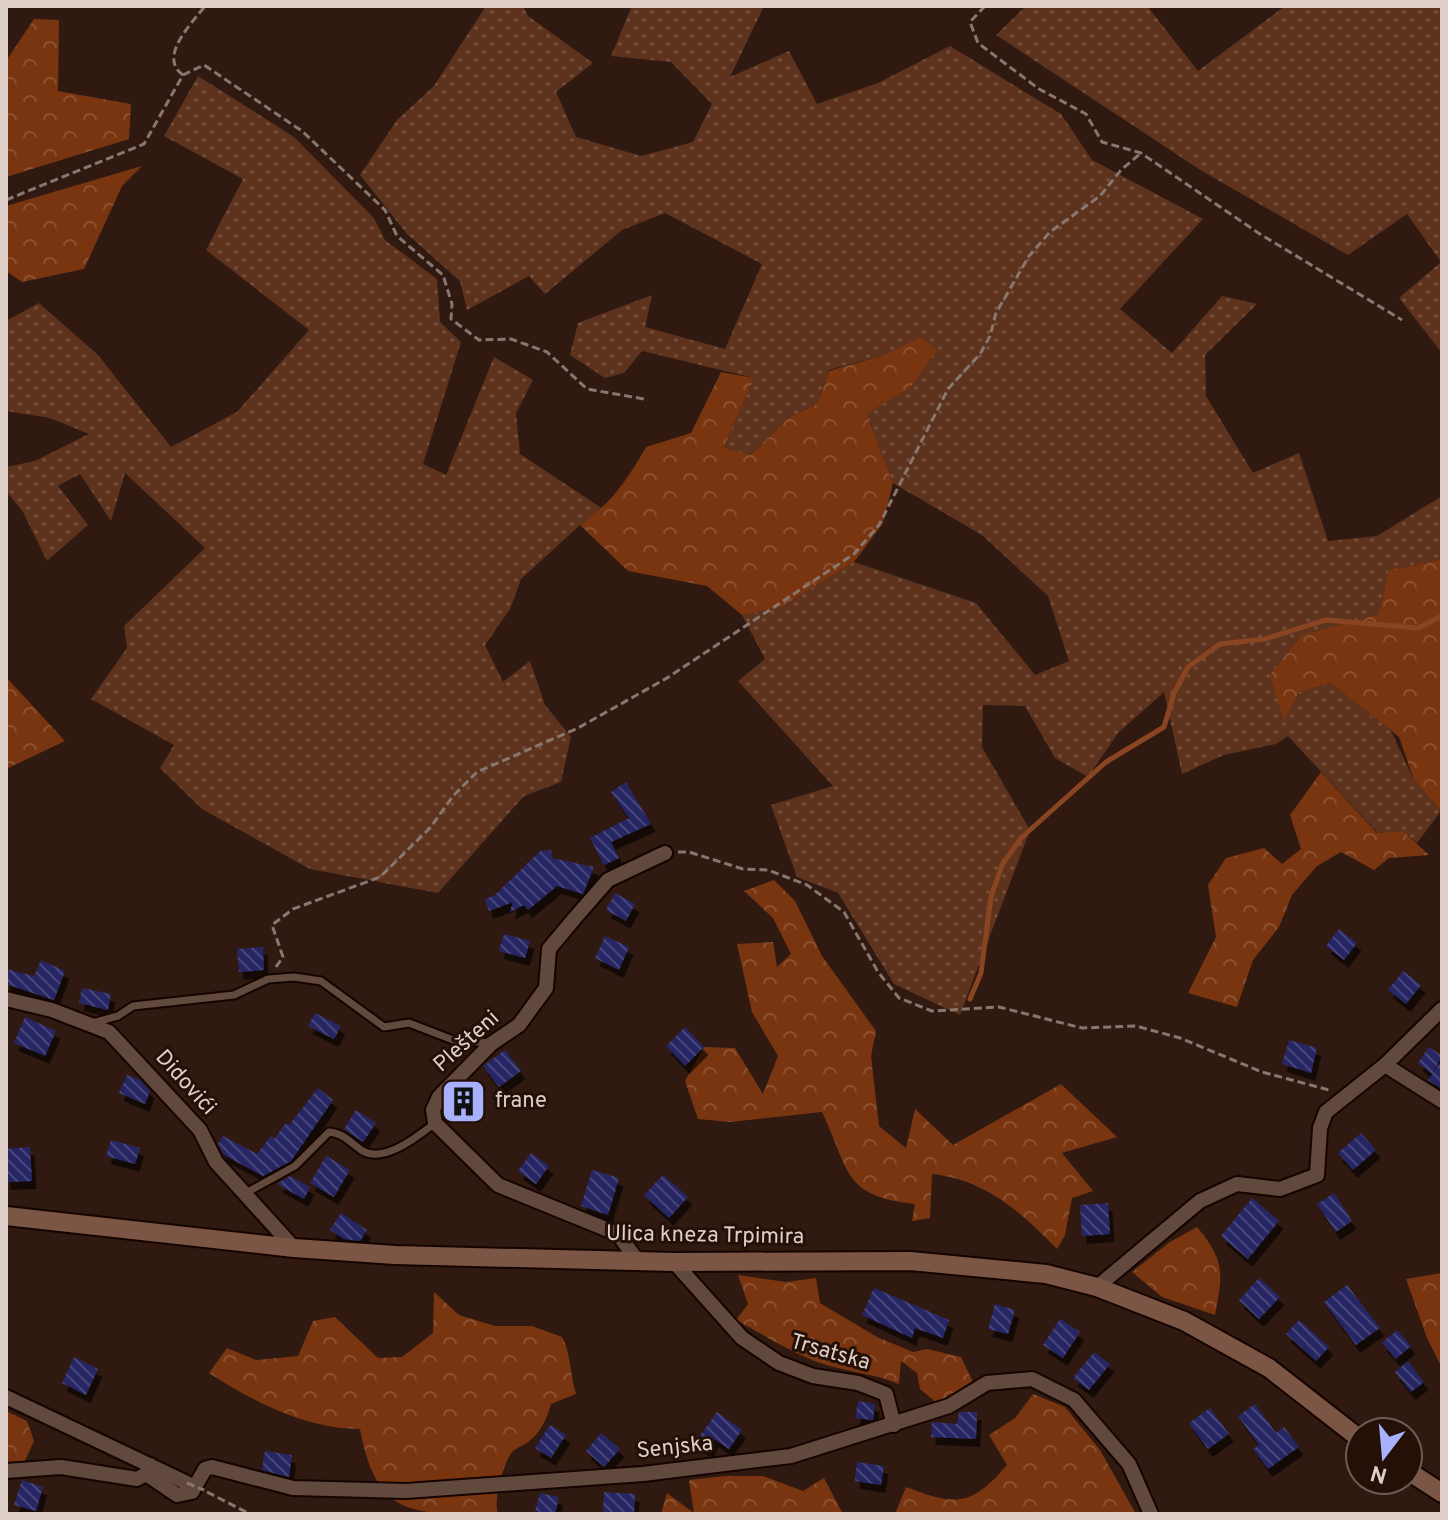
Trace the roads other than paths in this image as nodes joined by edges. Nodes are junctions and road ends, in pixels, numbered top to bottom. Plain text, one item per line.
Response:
1 (665, 853) road end
2 (6, 999) edge
3 (1442, 1009) edge
4 (88, 1024) junction
5 (491, 1044) junction
6 (1385, 1065) junction
7 (1442, 1101) edge
8 (435, 1123) junction
9 (244, 1194) junction
10 (6, 1216) edge
11 (294, 1248) junction
12 (637, 1260) junction
13 (674, 1262) junction
14 (1097, 1287) junction
15 (6, 1397) edge
16 (894, 1425) junction
17 (1344, 1427) edge
18 (148, 1470) junction
19 (6, 1471) edge
20 (1424, 1481) edge
21 (187, 1483) road end
22 (1442, 1493) edge
23 (1151, 1514) edge

1 - 5 street, Plešteni
2 - 4 street, Didovići
3 - 6 street
4 - 5 lane
4 - 9 street, Didovići
5 - 8 street, Plešteni
6 - 7 street
6 - 14 street
8 - 9 lane
8 - 12 street
9 - 11 street, Didovići
10 - 11 main road, Ulica kneza Trpimira
11 - 12 main road, Ulica kneza Trpimira
12 - 13 main road, Ulica kneza Trpimira
13 - 14 main road, Ulica kneza Trpimira
13 - 16 street, Trsatska
14 - 17 main road, Ulica kneza Trpimira
15 - 18 street
16 - 18 street, Senjska
16 - 23 street, Senjska
18 - 19 street
18 - 21 street
20 - 22 main road

